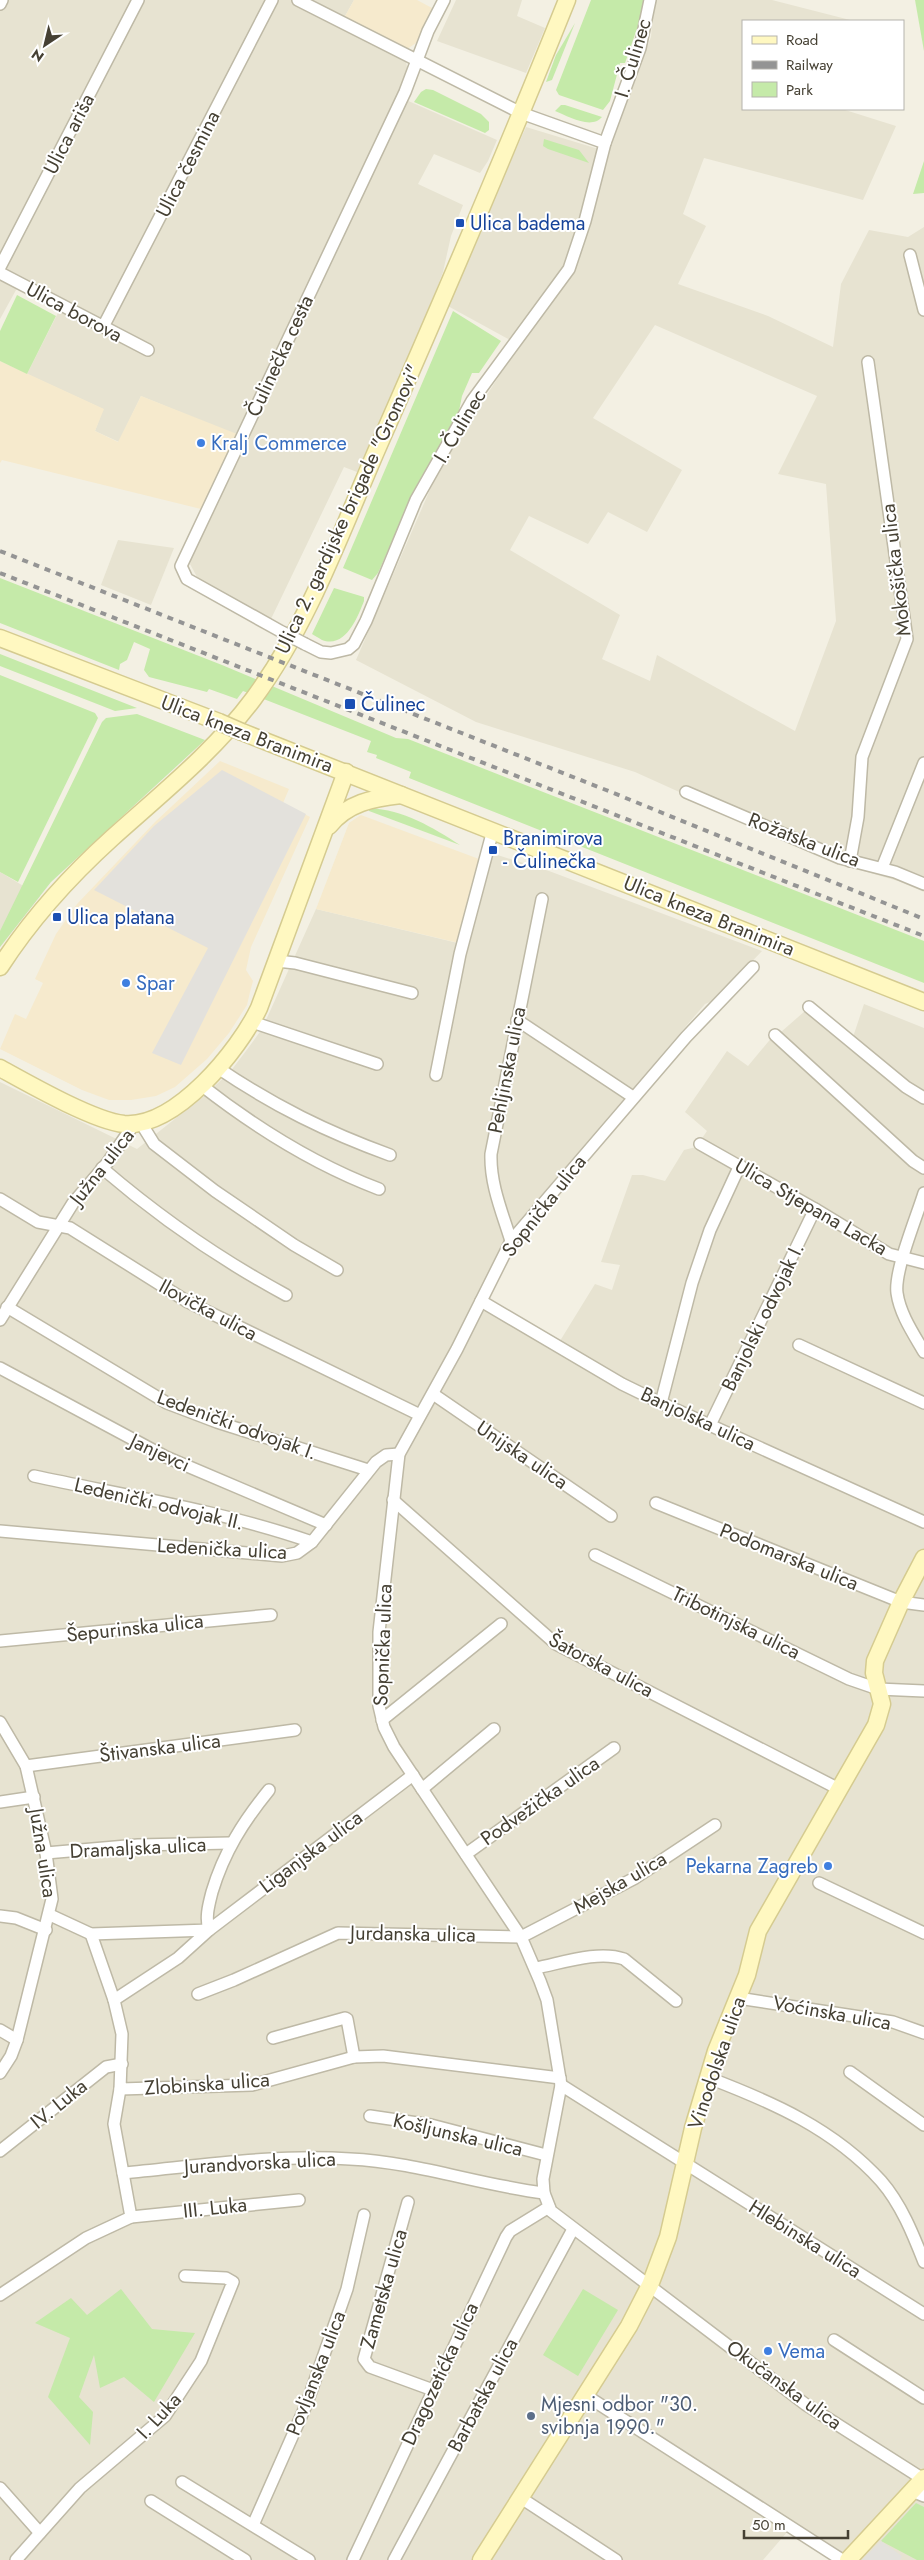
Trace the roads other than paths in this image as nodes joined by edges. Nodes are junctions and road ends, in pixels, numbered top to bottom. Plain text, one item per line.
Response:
1 (2, 0) edge
2 (138, 0) edge
3 (272, 0) edge
4 (298, 0) edge
5 (444, 0) edge
6 (567, 0) edge
7 (650, 0) edge
8 (0, 4) edge
9 (419, 61) junction
10 (521, 113) junction
11 (604, 143) junction
12 (910, 255) dead end
13 (0, 267) edge
14 (0, 273) edge
15 (924, 310) edge
16 (103, 327) junction
17 (148, 350) dead end
18 (868, 362) dead end
19 (282, 632) joint
20 (0, 638) edge
21 (924, 763) edge
22 (346, 772) junction
23 (686, 792) dead end
24 (403, 795) junction
25 (493, 830) junction
26 (325, 832) junction
27 (850, 861) junction
28 (882, 868) junction
29 (924, 884) edge
30 (542, 899) dead end
31 (278, 961) junction
32 (0, 967) edge
33 (753, 967) dead end
34 (412, 993) dead end
35 (924, 1002) edge
36 (809, 1007) dead end
37 (517, 1020) junction
38 (252, 1022) junction
39 (775, 1035) dead end
40 (377, 1064) dead end
41 (218, 1068) junction
42 (4, 1072) edge
43 (436, 1075) dead end
44 (200, 1085) junction
45 (633, 1097) junction
46 (924, 1098) edge
47 (138, 1124) junction
48 (700, 1144) dead end
49 (390, 1155) dead end
50 (740, 1165) junction
51 (102, 1168) junction
52 (924, 1168) edge
53 (379, 1189) dead end
54 (924, 1193) edge
55 (0, 1199) edge
56 (815, 1209) junction
57 (58, 1226) junction
58 (511, 1241) junction
59 (903, 1259) junction
60 (924, 1263) edge
61 (337, 1270) dead end
62 (286, 1295) dead end
63 (481, 1301) junction
64 (7, 1307) junction
65 (0, 1320) edge
66 (799, 1345) dead end
67 (924, 1352) edge
68 (0, 1368) edge
69 (433, 1394) junction
70 (661, 1403) junction
71 (924, 1403) edge
72 (420, 1415) junction
73 (710, 1425) junction
74 (399, 1454) junction
75 (368, 1470) junction
76 (34, 1476) dead end
77 (393, 1500) junction
78 (656, 1503) dead end
79 (611, 1516) dead end
80 (924, 1522) edge
81 (326, 1525) junction
82 (0, 1531) edge
83 (312, 1542) junction
84 (595, 1555) dead end
85 (924, 1558) edge
86 (901, 1602) junction
87 (924, 1605) edge
88 (271, 1615) dead end
89 (501, 1624) dead end
90 (0, 1641) edge
91 (878, 1689) junction
92 (924, 1691) edge
93 (382, 1720) junction
94 (0, 1722) edge
95 (494, 1729) dead end
96 (295, 1730) dead end
97 (614, 1748) dead end
98 (26, 1766) junction
99 (413, 1775) junction
100 (422, 1789) junction
101 (839, 1789) junction
102 (269, 1790) dead end
103 (34, 1798) junction
104 (0, 1802) edge
105 (715, 1825) dead end
106 (230, 1843) junction
107 (46, 1853) junction
108 (466, 1854) junction
109 (819, 1883) dead end
110 (50, 1915) junction
111 (0, 1916) edge
112 (46, 1930) junction
113 (209, 1930) junction
114 (924, 1933) edge
115 (91, 1934) junction
116 (521, 1937) junction
117 (536, 1968) junction
118 (198, 1994) dead end
119 (738, 1998) junction
120 (114, 2000) junction
121 (676, 2001) dead end
122 (0, 2030) edge
123 (924, 2033) edge
124 (273, 2038) dead end
125 (17, 2040) junction
126 (354, 2056) junction
127 (122, 2064) junction
128 (850, 2072) dead end
129 (0, 2073) edge
130 (709, 2078) junction
131 (560, 2082) junction
132 (120, 2089) junction
133 (370, 2116) dead end
134 (924, 2126) edge
135 (0, 2152) edge
136 (546, 2155) junction
137 (685, 2165) junction
138 (123, 2173) junction
139 (544, 2193) junction
140 (299, 2200) dead end
141 (408, 2202) dead end
142 (549, 2207) junction
143 (364, 2216) dead end
144 (131, 2217) junction
145 (573, 2229) junction
146 (924, 2262) edge
147 (185, 2276) dead end
148 (650, 2285) junction
149 (0, 2295) edge
150 (923, 2309) edge
151 (834, 2340) dead end
152 (433, 2390) junction
153 (585, 2395) junction
154 (924, 2398) edge
155 (182, 2482) dead end
156 (921, 2486) edge
157 (0, 2488) edge
158 (521, 2498) junction
159 (151, 2501) dead end
160 (252, 2525) junction
161 (40, 2533) junction
162 (16, 2560) edge
163 (245, 2560) edge
164 (309, 2560) edge
165 (353, 2560) edge
166 (394, 2560) edge
167 (482, 2560) edge
168 (616, 2560) edge
169 (842, 2560) edge
170 (848, 2560) edge

1 - 8 street
2 - 13 street, Ulica ariša
3 - 16 street, Ulica česmina
4 - 9 street
5 - 9 street, Čulinečka cesta
6 - 10 street
7 - 11 street, I. Čulinec
9 - 10 street
9 - 19 street, Čulinečka cesta
10 - 11 street
10 - 32 street, Ulica 2. gardijske brigade "Gromovi"
11 - 19 street, I. Čulinec, bridge
12 - 15 street
14 - 16 street, Ulica borova
16 - 17 street, Ulica borova
18 - 27 street, Mokošička ulica
20 - 22 street, Ulica kneza Branimira, bridge
21 - 28 street
22 - 24 street, Ulica kneza Branimira
22 - 26 street, Južna ulica
23 - 27 street, Rožatska ulica
24 - 25 street, Ulica kneza Branimira
24 - 26 street
25 - 35 street, Ulica kneza Branimira
25 - 43 street
26 - 31 street, Južna ulica
27 - 28 street, Rožatska ulica
28 - 29 street, Rožatska ulica
30 - 37 street, Pehljinska ulica
31 - 34 street
31 - 38 street, Južna ulica
33 - 45 street, Sopnička ulica
36 - 46 street
37 - 45 street
37 - 58 street, Pehljinska ulica
38 - 40 street
38 - 41 street, Južna ulica
39 - 52 street
41 - 44 street, Južna ulica
41 - 49 street
42 - 47 street
44 - 47 street, Južna ulica
44 - 53 street
45 - 58 street, Sopnička ulica
47 - 51 street, Južna ulica
47 - 61 street
48 - 50 street, Ulica Stjepana Lacka
50 - 56 street, Ulica Stjepana Lacka
50 - 70 street
51 - 57 street, Južna ulica
51 - 62 street
54 - 59 street
55 - 57 street, Ilovička ulica
56 - 59 street, Ulica Stjepana Lacka
56 - 73 street, Banjolski odvojak I.
57 - 64 street, Južna ulica
57 - 72 street, Ilovička ulica
58 - 63 street, Sopnička ulica
59 - 60 street, Ulica Stjepana Lacka
59 - 67 street
63 - 69 street, Sopnička ulica
63 - 70 street, Banjolska ulica
64 - 65 street, Južna ulica
64 - 75 street, Ledenički odvojak I.
66 - 71 street
68 - 81 street, Janjevci
69 - 72 street, Sopnička ulica
69 - 79 street, Unijska ulica
70 - 73 street, Banjolska ulica
72 - 74 street, Sopnička ulica
73 - 80 street, Banjolska ulica
74 - 75 street, Ledenička ulica
74 - 77 street, Sopnička ulica
75 - 81 street, Ledenička ulica
76 - 83 street, Ledenički odvojak II.
77 - 93 street, Sopnička ulica
77 - 101 street, Šatorska ulica
78 - 86 street, Podomarska ulica
81 - 83 street, Ledenička ulica
82 - 83 street, Ledenička ulica
84 - 91 street, Tribotinjska ulica
85 - 86 street, Vinodolska ulica
86 - 87 street, Podomarska ulica
86 - 91 street, Vinodolska ulica
88 - 90 street, Šepurinska ulica
89 - 93 street
91 - 92 street, Tribotinjska ulica
91 - 101 street, Vinodolska ulica
93 - 99 street, Sopnička ulica
94 - 98 street, Južna ulica
95 - 100 street
96 - 98 street, Štivanska ulica
97 - 108 street, Podvežička ulica
98 - 103 street, Južna ulica
99 - 100 street, Sopnička ulica
99 - 113 street, Liganjska ulica
100 - 108 street, Sopnička ulica
101 - 119 street, Vinodolska ulica
102 - 106 street, Dramaljska ulica
103 - 104 street
103 - 107 street, Južna ulica
105 - 116 street, Mejska ulica
106 - 107 street, Dramaljska ulica
106 - 113 street, Dramaljska ulica
107 - 110 street, Južna ulica
108 - 116 street, Sopnička ulica
109 - 114 street
110 - 112 street, Južna ulica
110 - 115 street
111 - 112 street
112 - 125 street, Južna ulica
113 - 115 street
113 - 120 street, Liganjska ulica
115 - 120 street
116 - 117 street, Sopnička ulica
116 - 118 street, Jurdanska ulica
117 - 121 street
117 - 131 street, Sopnička ulica
119 - 123 street, Voćinska ulica
119 - 130 street, Vinodolska ulica
120 - 127 street, Zlobinska ulica
122 - 125 street
124 - 126 street
125 - 129 street, Južna ulica
126 - 131 street, Zlobinska ulica
126 - 132 street, Zlobinska ulica
127 - 132 street, Zlobinska ulica
127 - 135 street, IV. Luka
128 - 134 street
130 - 137 street, Vinodolska ulica
130 - 146 street
131 - 136 street, Sopnička ulica
131 - 137 street, Hlebinska ulica
132 - 138 street
133 - 136 street, Košljunska ulica
136 - 139 street, Sopnička ulica
137 - 148 street, Vinodolska ulica
137 - 150 street, Hlebinska ulica
138 - 139 street, Jurandvorska ulica
138 - 144 street
139 - 142 street, Sopnička ulica
140 - 144 street, III. Luka
141 - 152 street, Zametska ulica
142 - 145 street, Sopnička ulica
142 - 152 street, Dragozetićka ulica
143 - 160 street, Povljanska ulica
144 - 149 street, III. Luka
145 - 148 street, Sopnička ulica
145 - 166 street, Barbatska ulica
147 - 161 street, I. Luka
148 - 153 street, Vinodolska ulica
148 - 156 street, Okučanska ulica
151 - 154 street
152 - 165 street, Dragozetićka ulica
153 - 158 street, Vinodolska ulica
153 - 169 street
155 - 160 street
156 - 170 street
157 - 161 street
158 - 167 street, Vinodolska ulica
158 - 168 street
159 - 163 street
160 - 164 street
161 - 162 street, I. Luka

